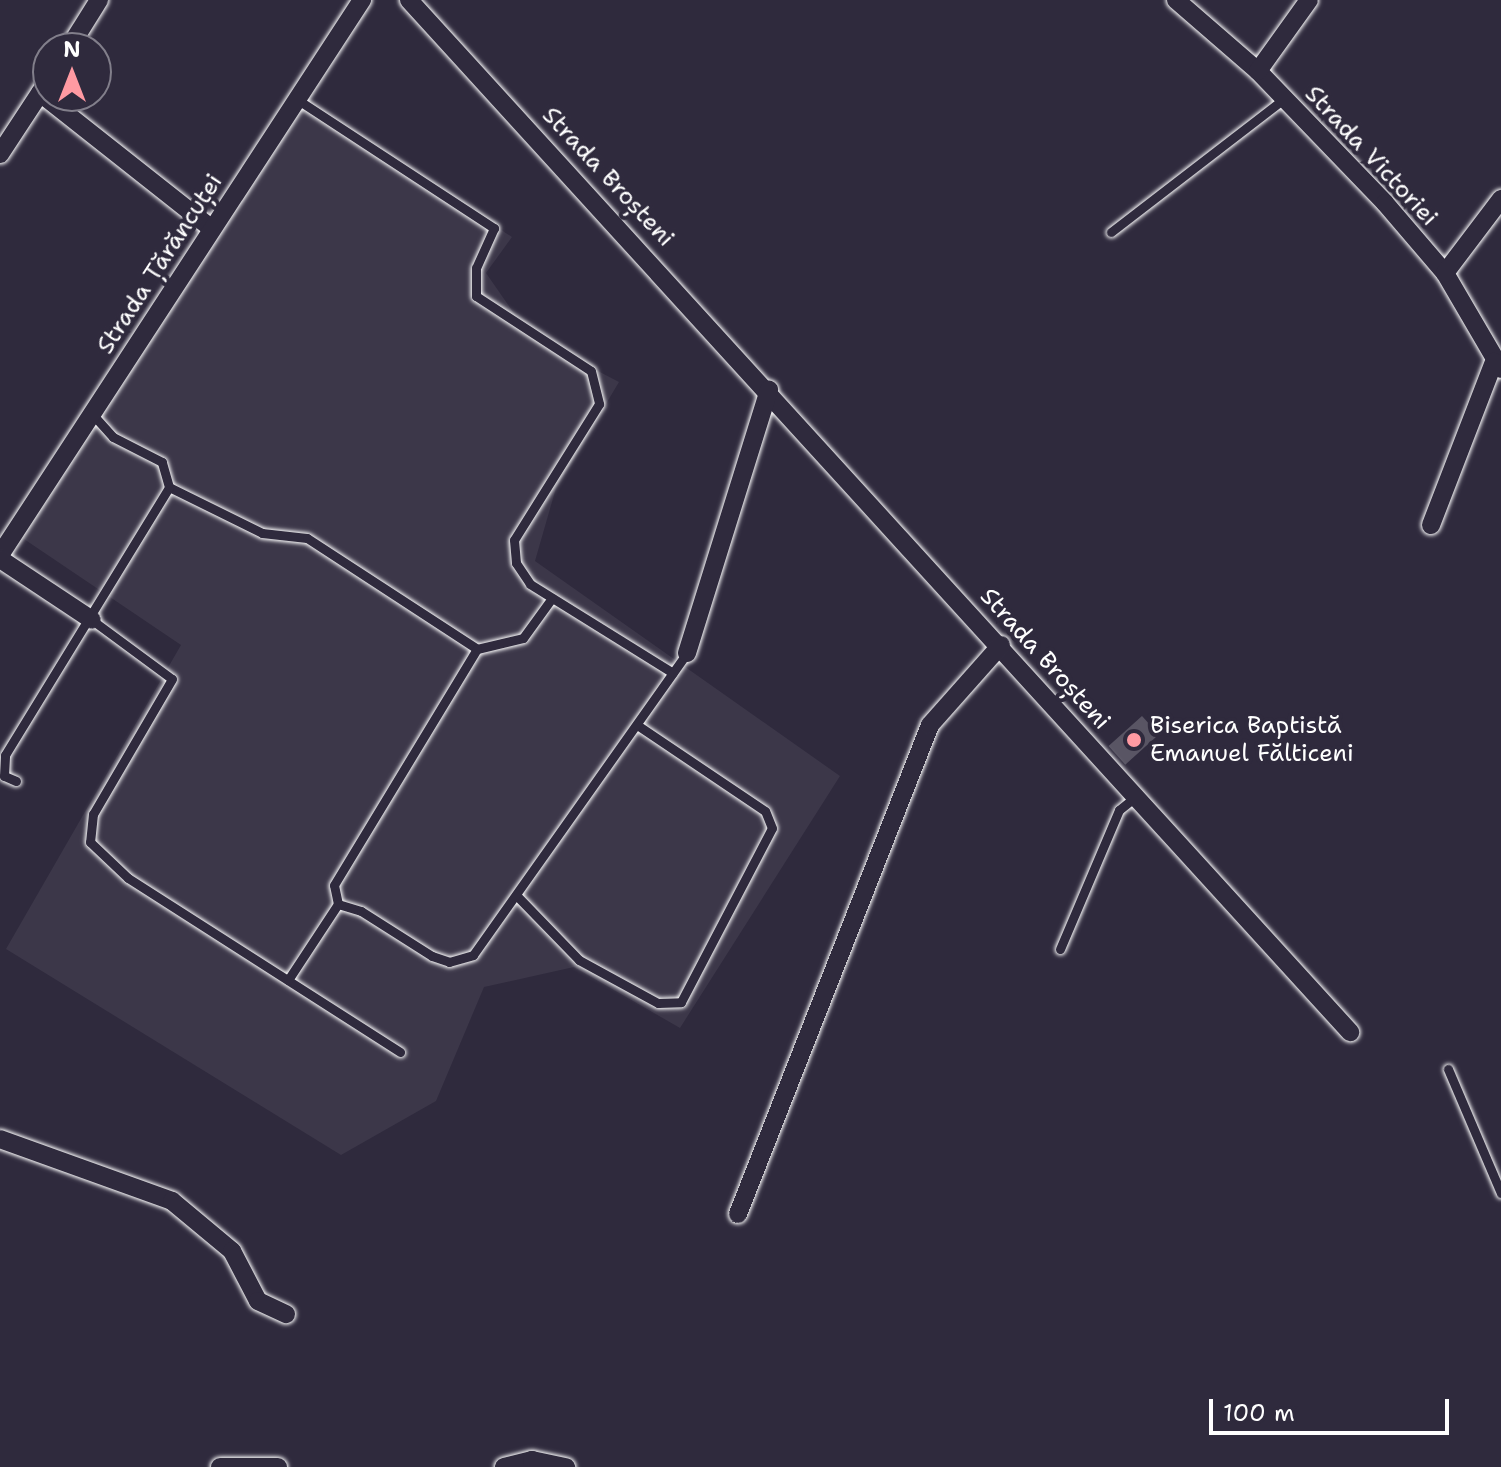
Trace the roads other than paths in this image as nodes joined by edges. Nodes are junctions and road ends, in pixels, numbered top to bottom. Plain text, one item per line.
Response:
1 (99, 0) edge
2 (362, 0) edge
3 (409, 0) edge
4 (1176, 0) edge
5 (1309, 0) edge
6 (79, 32) edge
7 (1258, 71) junction
8 (295, 98) junction
9 (1285, 98) junction
10 (32, 105) edge
11 (74, 112) edge
12 (0, 154) edge
13 (1501, 199) edge
14 (212, 229) junction
15 (1111, 232) dead end
16 (1445, 273) junction
17 (1498, 366) edge
18 (769, 389) junction
19 (92, 414) junction
20 (169, 487) junction
21 (1431, 525) dead end
22 (0, 557) edge
23 (552, 598) junction
24 (92, 620) junction
25 (1001, 645) junction
26 (477, 649) junction
27 (687, 653) joint
28 (673, 673) junction
29 (637, 725) junction
30 (16, 781) dead end
31 (1136, 796) junction
32 (517, 896) junction
33 (338, 904) junction
34 (1060, 949) dead end
35 (288, 980) junction
36 (1350, 1032) dead end
37 (400, 1052) dead end
38 (1448, 1069) dead end
39 (0, 1139) edge
40 (1501, 1193) edge
41 (738, 1214) dead end
42 (286, 1314) dead end
43 (220, 1467) edge
44 (278, 1467) edge
45 (504, 1467) edge
46 (566, 1467) edge

1 - 6 street
2 - 8 street, Strada Țărăncuței
3 - 18 street, Strada Broșteni
4 - 7 street, Strada Victoriei
5 - 7 street
7 - 9 street, Strada Victoriei
8 - 14 street, Strada Țărăncuței
8 - 23 lane
9 - 15 lane
9 - 16 street, Strada Victoriei
10 - 12 street
11 - 14 street
13 - 16 street
14 - 19 street, Strada Țărăncuței
16 - 17 street, Strada Victoriei
17 - 21 street
18 - 25 street, Strada Broșteni
18 - 27 street
19 - 20 lane
19 - 22 street, Strada Țărăncuței
20 - 24 lane
20 - 26 lane
22 - 24 street
23 - 26 lane
23 - 28 lane
24 - 30 lane
24 - 35 lane
25 - 31 street, Strada Broșteni
25 - 41 street
26 - 33 lane
27 - 28 lane
28 - 29 lane
29 - 32 lane
29 - 32 lane
31 - 34 lane
31 - 36 street, Strada Broșteni
32 - 33 lane
33 - 35 lane
35 - 37 lane
38 - 40 lane
39 - 42 street
43 - 44 street
45 - 46 street

